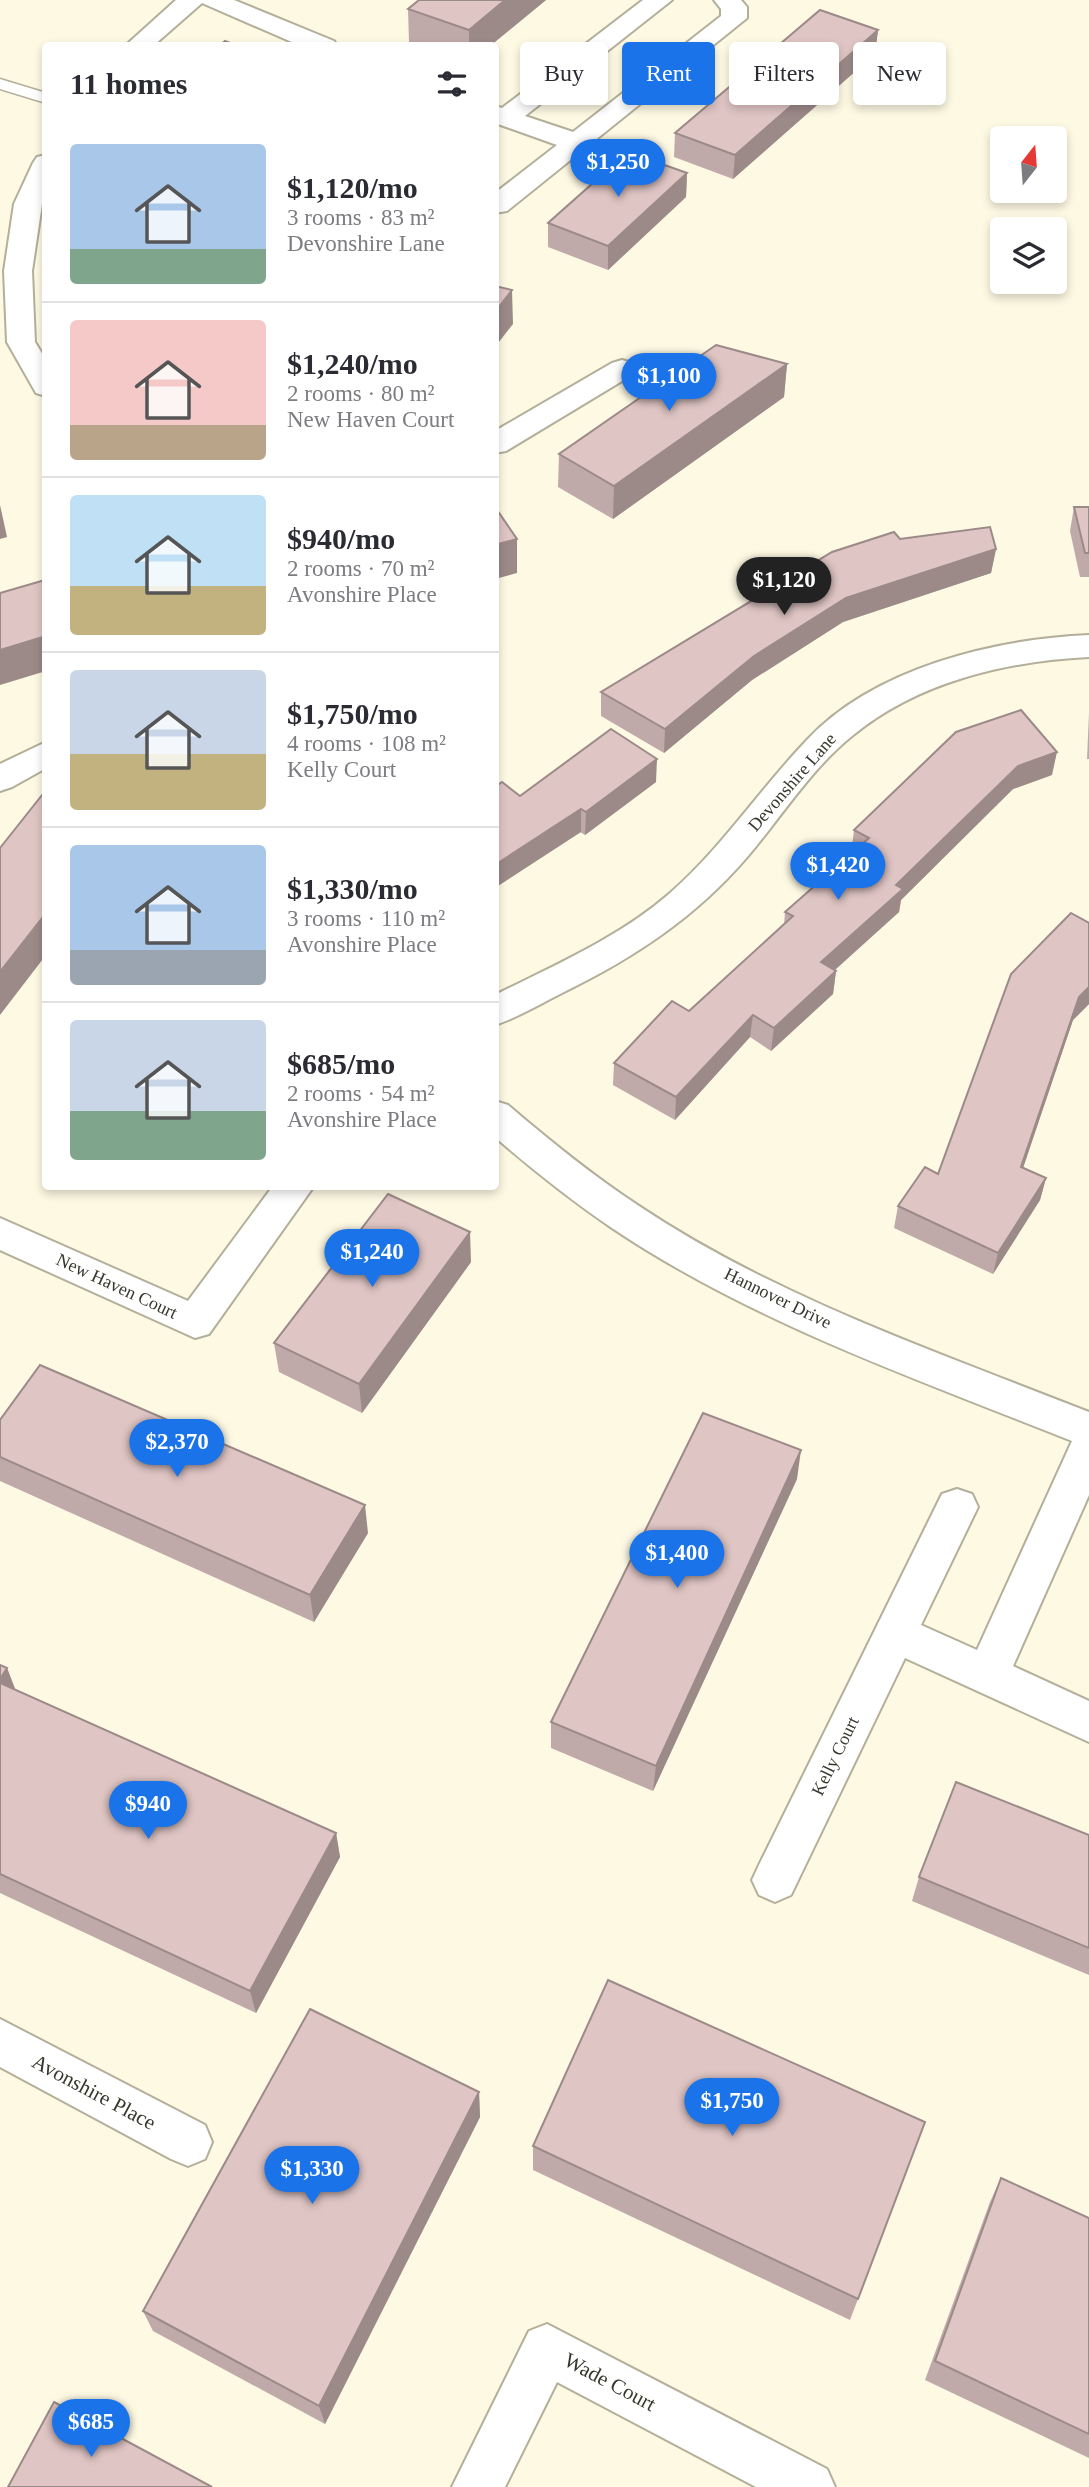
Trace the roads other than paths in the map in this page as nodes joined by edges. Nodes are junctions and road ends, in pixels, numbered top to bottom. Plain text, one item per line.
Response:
1 (191, 0) edge
2 (212, 0) edge
3 (659, 0) edge
4 (727, 0) edge
5 (142, 42) edge
6 (315, 42) edge
7 (0, 84) edge
8 (42, 97) edge
9 (501, 116) edge
10 (575, 142) junction
11 (42, 172) edge
12 (499, 203) edge
13 (22, 342) edge
14 (622, 369) dead end
15 (42, 380) edge
16 (499, 442) edge
17 (1089, 646) edge
18 (42, 755) edge
19 (0, 779) edge
20 (499, 1009) edge
21 (499, 1119) edge
22 (292, 1190) edge
23 (0, 1233) edge
24 (1089, 1430) edge
25 (1089, 1449) edge
26 (957, 1507) dead end
27 (895, 1633) junction
28 (987, 1675) junction
29 (1089, 1722) edge
30 (775, 1880) dead end
31 (0, 2042) edge
32 (188, 2142) dead end
33 (478, 2487) edge
34 (809, 2487) edge

1 - 5 street
2 - 6 street
3 - 9 street
4 - 10 street
7 - 8 lane
9 - 10 street
10 - 12 street
11 - 13 street
13 - 15 street
14 - 16 street
17 - 20 street, Devonshire Lane
18 - 19 street
21 - 24 street, Hannover Drive
22 - 23 street, New Haven Court
25 - 28 street
26 - 27 street, Kelly Court
27 - 28 street
27 - 30 street, Kelly Court
28 - 29 street
31 - 32 street, Avonshire Place
33 - 34 street, Wade Court

